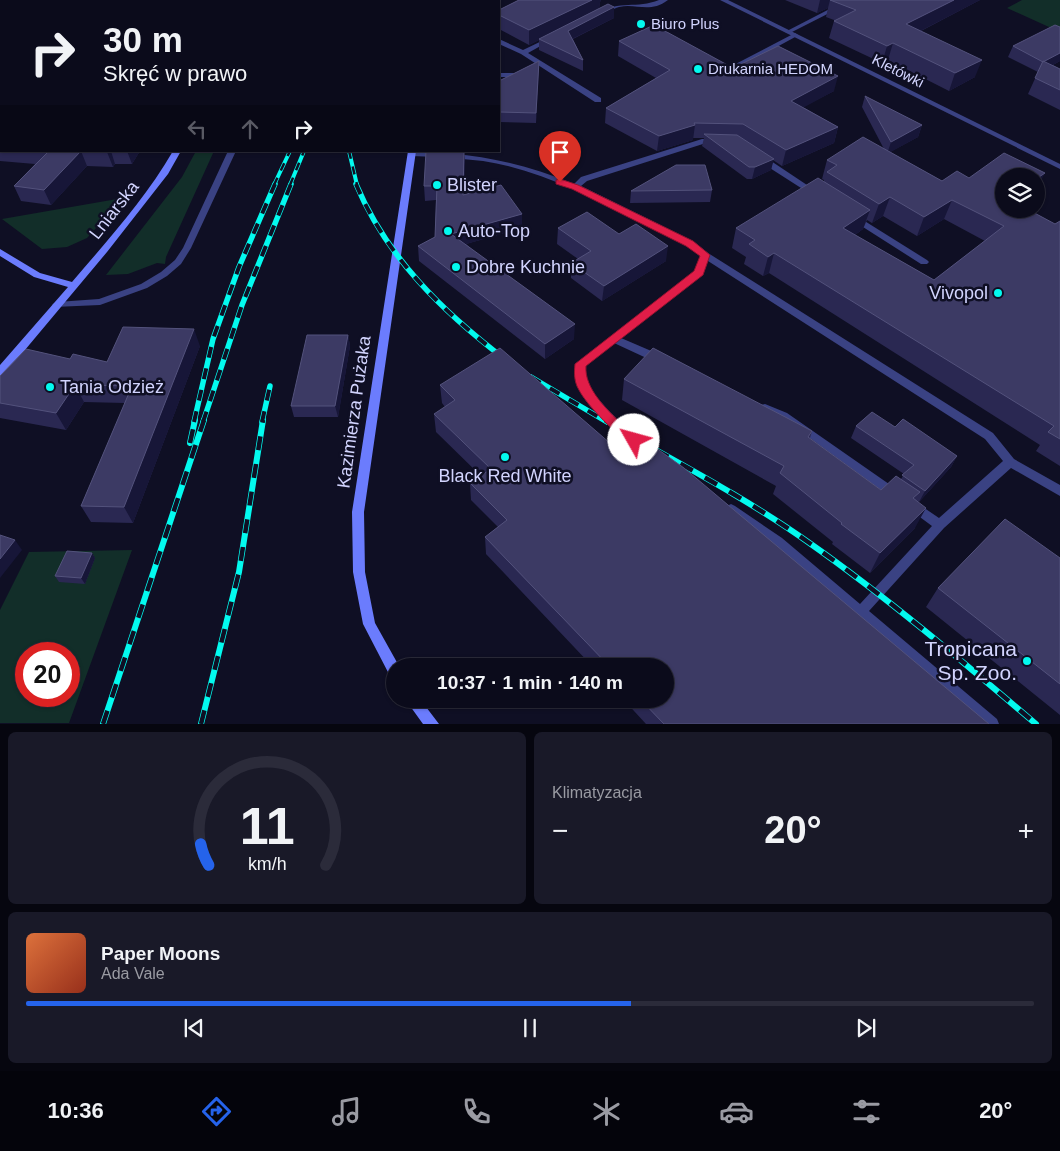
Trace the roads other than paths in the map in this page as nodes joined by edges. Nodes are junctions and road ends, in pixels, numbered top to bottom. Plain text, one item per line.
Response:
1 (664, 0) edge
2 (723, 0) edge
3 (852, 0) edge
4 (592, 18) edge
5 (791, 33) junction
6 (558, 35) edge
7 (500, 41) edge
8 (523, 52) junction
9 (726, 71) edge
10 (500, 75) edge
11 (513, 75) edge
12 (598, 100) dead end
13 (721, 142) edge
14 (176, 152) edge
15 (232, 152) edge
16 (412, 153) edge
17 (753, 153) edge
18 (1060, 168) edge
19 (575, 187) junction
20 (826, 200) edge
21 (851, 215) edge
22 (0, 252) edge
23 (705, 255) junction
24 (924, 262) dead end
25 (73, 285) junction
26 (57, 305) junction
27 (614, 339) junction
28 (667, 363) edge
29 (0, 372) edge
30 (756, 404) edge
31 (642, 445) edge
32 (1010, 462) junction
33 (1060, 491) edge
34 (722, 502) edge
35 (940, 526) junction
36 (860, 612) junction
37 (387, 658) edge
38 (419, 708) edge
39 (432, 724) edge
40 (992, 724) edge

1 - 4 street
2 - 5 street, Kletówki
3 - 5 street
5 - 9 street
5 - 18 street, Kletówki
6 - 8 street
7 - 8 street
8 - 12 street
10 - 11 street
13 - 19 street
14 - 25 street, Lniarska
15 - 26 street
16 - 19 street
16 - 37 street, Kazimierza Pużaka
17 - 20 street
19 - 23 street
21 - 24 street
22 - 25 street
23 - 27 street
23 - 32 street
25 - 26 street, Lniarska
26 - 29 street, Lniarska
27 - 28 street
27 - 31 street
30 - 35 street
32 - 33 street
32 - 35 street
34 - 36 street
35 - 36 street
36 - 40 street
38 - 39 street

